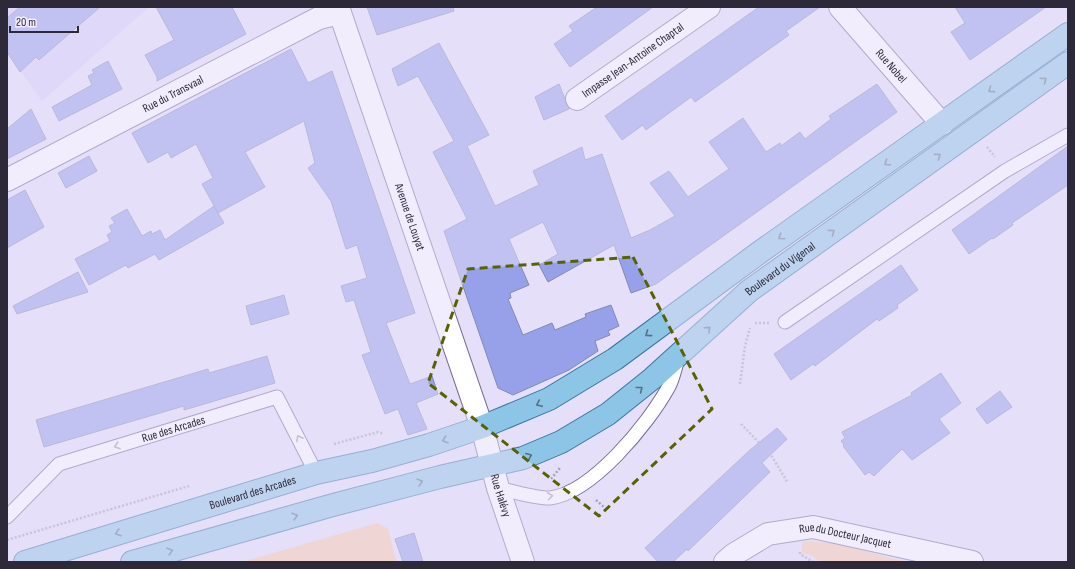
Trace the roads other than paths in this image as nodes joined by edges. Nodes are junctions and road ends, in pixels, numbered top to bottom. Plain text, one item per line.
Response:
1 (709, 7) edge
2 (840, 7) edge
3 (339, 10) edge
4 (1068, 34) edge
5 (1068, 63) edge
6 (577, 99) dead end
7 (942, 124) junction
8 (1068, 135) edge
9 (7, 180) edge
10 (785, 322) dead end
11 (679, 355) junction
12 (482, 427) junction
13 (491, 465) junction
14 (316, 473) junction
15 (498, 488) junction
16 (7, 517) edge
17 (25, 562) edge
18 (132, 562) edge
19 (523, 562) edge
20 (725, 562) edge
21 (972, 562) edge

1 - 6 street, Impasse Jean-Antoine Chaptal
2 - 7 street, Rue Nobel
3 - 9 street, Rue du Transvaal
3 - 12 street, Avenue de Louyat
4 -> 7 main road
11 -> 5 main road, Boulevard du Vigenal
7 -> 12 main road
8 - 10 lane
13 -> 11 main road, Boulevard du Vigenal
15 -> 11 lane
12 - 13 street, Rue Halévy
12 -> 14 main road, Boulevard des Arcades
13 - 15 street, Rue Halévy
18 -> 13 main road
14 -> 16 lane, Rue des Arcades
14 -> 17 main road, Boulevard des Arcades
15 - 19 street, Rue Halévy
20 - 21 street, Rue du Docteur Jacquet

